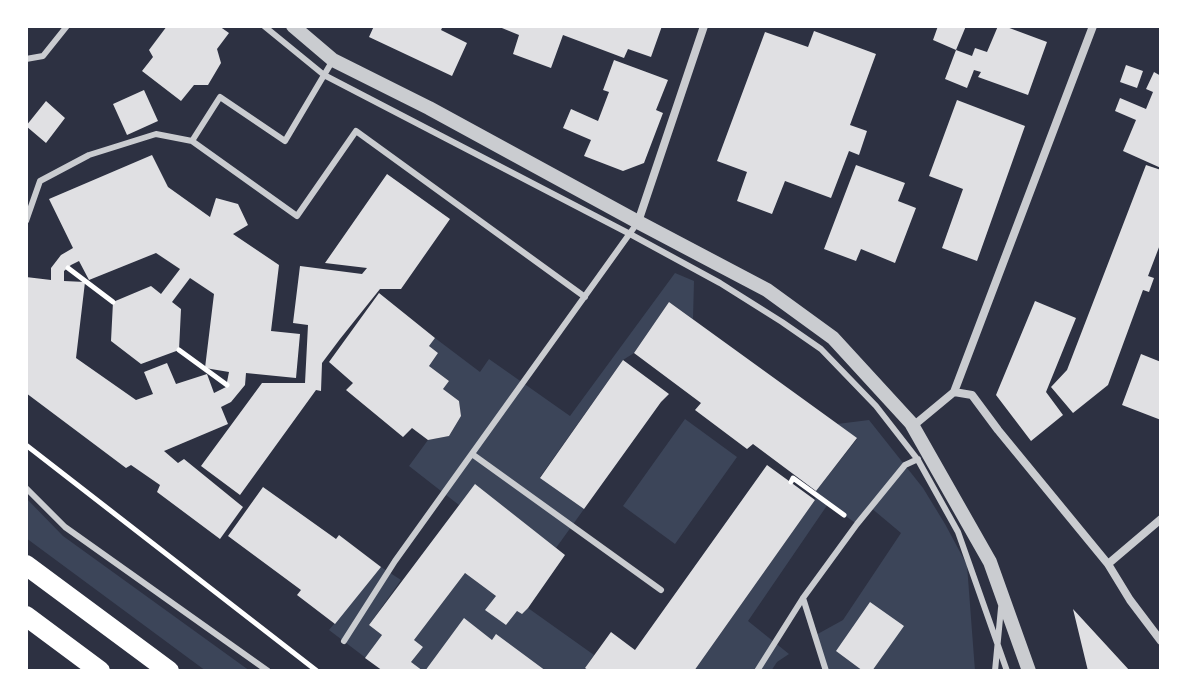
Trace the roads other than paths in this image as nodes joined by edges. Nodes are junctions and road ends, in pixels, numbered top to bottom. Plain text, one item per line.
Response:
1 (67, 26) edge
2 (264, 26) edge
3 (293, 26) edge
4 (704, 26) edge
5 (1093, 26) edge
6 (26, 59) edge
7 (333, 60) junction
8 (324, 75) junction
9 (192, 141) junction
10 (26, 221) edge
11 (634, 228) junction
12 (585, 297) junction
13 (954, 392) junction
14 (913, 426) junction
15 (472, 454) junction
16 (923, 457) junction
17 (26, 488) edge
18 (1161, 519) edge
19 (1108, 564) junction
20 (26, 565) edge
21 (661, 590) dead end
22 (1002, 596) junction
23 (803, 598) junction
24 (26, 616) edge
25 (344, 641) dead end
26 (1161, 641) edge
27 (998, 643) junction
28 (100, 671) edge
29 (169, 671) edge
30 (268, 671) edge
31 (757, 671) edge
32 (826, 671) edge
33 (995, 671) edge
34 (1007, 671) edge
35 (1029, 671) edge

1 - 6 lane
2 - 8 lane
3 - 7 street
4 - 11 street
5 - 13 street
7 - 8 lane
7 - 11 street
8 - 9 lane
8 - 11 lane
9 - 10 lane
9 - 12 lane
11 - 12 lane
11 - 14 street
11 - 16 lane
12 - 15 lane
13 - 14 street
13 - 19 street
14 - 16 street
15 - 21 lane
15 - 25 lane
16 - 22 street
16 - 23 lane
16 - 27 lane
17 - 30 lane
18 - 19 street
19 - 26 street
20 - 29 main road
22 - 27 lane
22 - 35 street
23 - 31 lane
23 - 32 lane
24 - 28 main road
27 - 33 lane
27 - 34 lane

